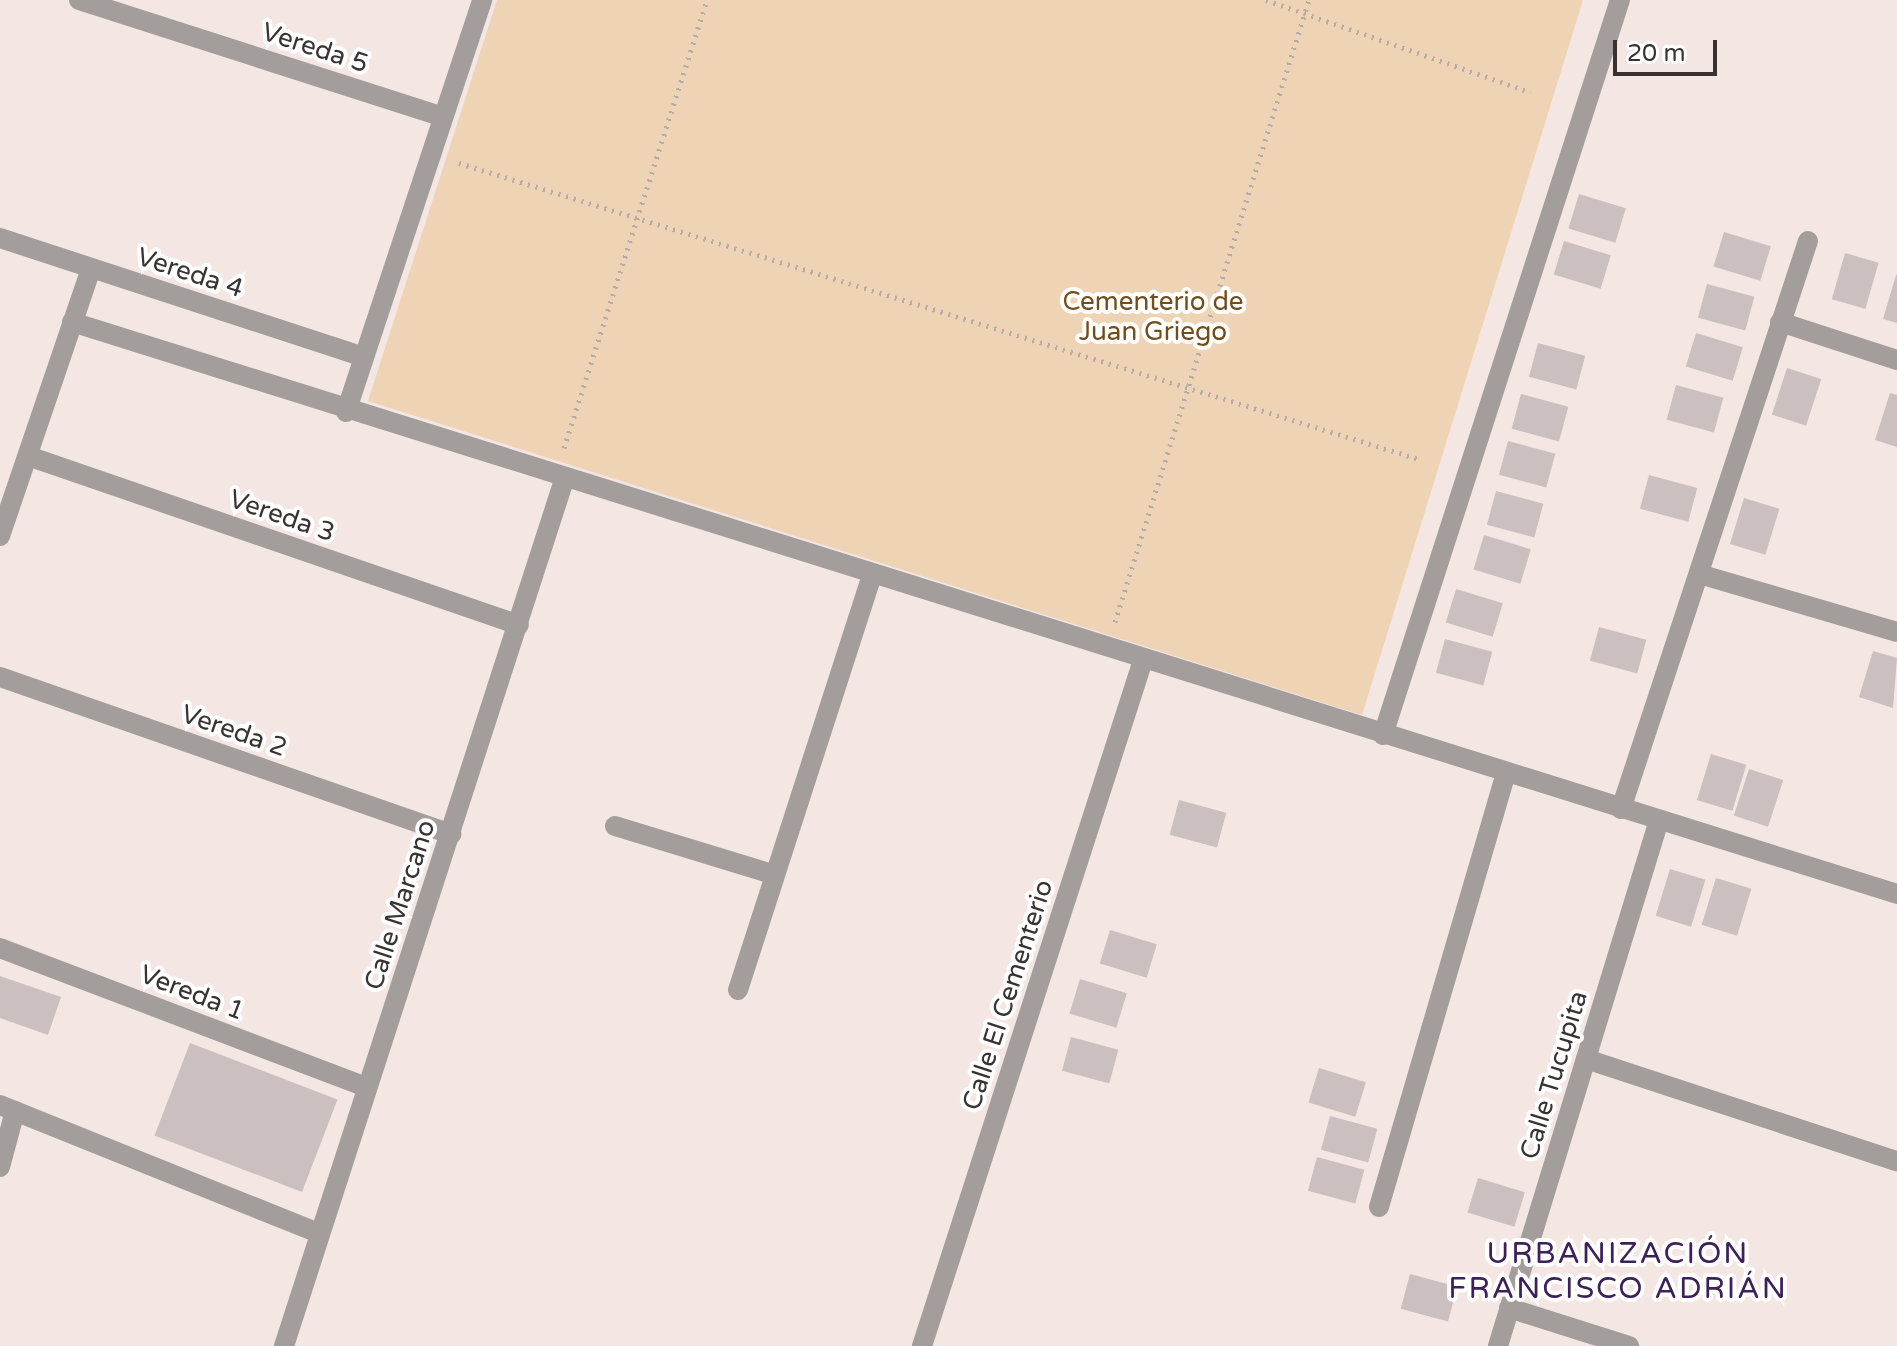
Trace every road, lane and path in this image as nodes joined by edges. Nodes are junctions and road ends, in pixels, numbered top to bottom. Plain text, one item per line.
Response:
1 (79, 0) edge
2 (482, 0) edge
3 (707, 0) edge
4 (1266, 0) edge
5 (1309, 0) edge
6 (1620, 0) edge
7 (1305, 13) junction
8 (1530, 92) dead end
9 (443, 117) junction
10 (459, 163) dead end
11 (637, 218) junction
12 (0, 238) edge
13 (1808, 241) dead end
14 (91, 269) junction
15 (72, 322) junction
16 (1780, 322) junction
17 (364, 357) junction
18 (1897, 360) edge
19 (1188, 388) junction
20 (346, 412) junction
21 (28, 456) junction
22 (1419, 459) dead end
23 (564, 480) junction
24 (0, 536) edge
25 (1699, 574) junction
26 (872, 575) junction
27 (519, 625) junction
28 (1897, 632) edge
29 (1107, 649) junction
30 (1143, 660) junction
31 (0, 677) edge
32 (1383, 735) junction
33 (1506, 772) junction
34 (1621, 809) junction
35 (1659, 820) junction
36 (615, 826) dead end
37 (451, 834) junction
38 (775, 875) junction
39 (1897, 894) edge
40 (0, 948) edge
41 (738, 990) dead end
42 (1586, 1059) junction
43 (366, 1087) junction
44 (8, 1108) edge
45 (1897, 1161) edge
46 (0, 1167) edge
47 (1379, 1207) dead end
48 (319, 1233) junction
49 (1509, 1308) junction
50 (284, 1346) edge
51 (922, 1346) edge
52 (1498, 1346) edge
53 (1629, 1346) edge

1 - 9 street, Vereda 5
2 - 9 street
3 - 11 path
4 - 7 path
5 - 7 path
6 - 32 street
7 - 8 path
7 - 19 path
9 - 17 street
10 - 11 path
11 - 19 path
11 - 23 path
12 - 14 street, Vereda 4
13 - 16 street
14 - 15 street
14 - 17 street, Vereda 4
15 - 20 street
15 - 21 street
16 - 18 street
16 - 25 street
17 - 20 street
19 - 22 path
19 - 29 path
20 - 23 street
21 - 24 street
21 - 27 street, Vereda 3
23 - 26 street
23 - 27 street, Calle Marcano
25 - 28 street
25 - 34 street
26 - 29 street
26 - 38 street
27 - 37 street, Calle Marcano
29 - 30 street
30 - 32 street
30 - 51 street, Calle El Cementerio
31 - 37 street, Vereda 2
32 - 33 street
33 - 34 street
33 - 47 street
34 - 35 street
35 - 39 street
35 - 42 street, Calle Tucupita
36 - 38 street
37 - 43 street, Calle Marcano
38 - 41 street
40 - 43 street, Vereda 1
42 - 45 street
42 - 49 street, Calle Tucupita
43 - 48 street, Calle Marcano
44 - 46 street
44 - 48 street
48 - 50 street, Calle Marcano
49 - 52 street, Calle Tucupita
49 - 53 street

